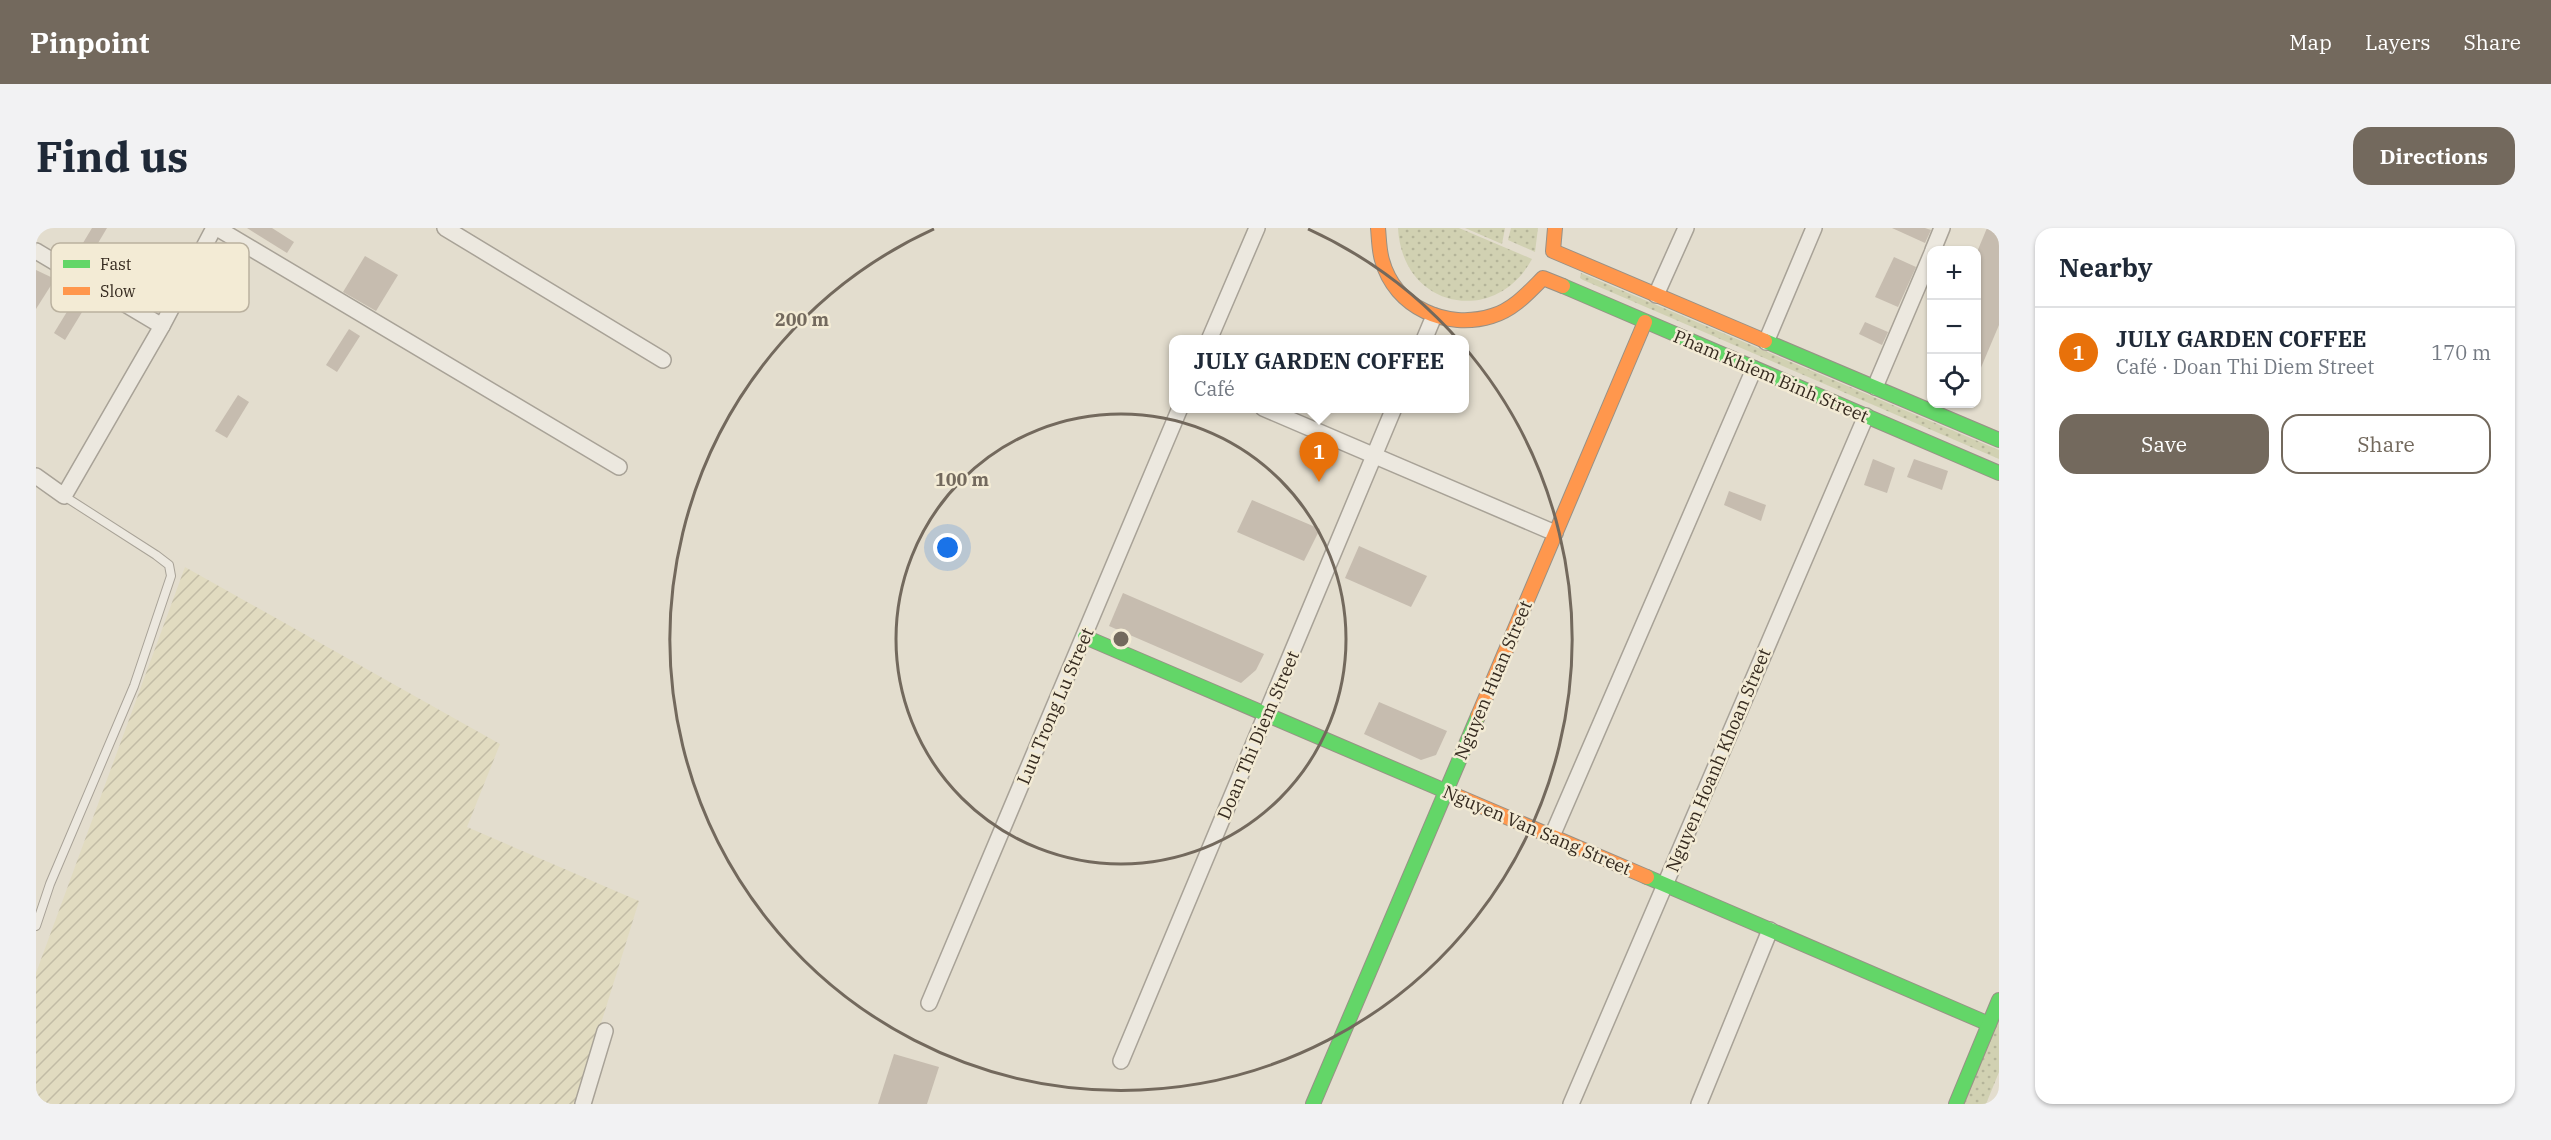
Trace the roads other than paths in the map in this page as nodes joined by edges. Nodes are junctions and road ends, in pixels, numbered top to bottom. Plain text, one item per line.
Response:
1 (216, 228) edge
2 (445, 228) edge
3 (1257, 228) edge
4 (1378, 228) edge
5 (1555, 228) edge
6 (1686, 228) edge
7 (1814, 228) edge
8 (1942, 228) edge
9 (208, 243) edge
10 (241, 243) edge
11 (1934, 246) edge
12 (249, 248) edge
13 (36, 251) edge
14 (51, 260) edge
15 (1927, 264) edge
16 (1656, 295) junction
17 (138, 312) edge
18 (170, 312) edge
19 (1434, 316) junction
20 (1645, 322) junction
21 (162, 326) junction
22 (1211, 335) edge
23 (1426, 335) edge
24 (1766, 342) junction
25 (663, 360) dead end
26 (1754, 369) junction
27 (1875, 387) junction
28 (1178, 413) edge
29 (1274, 413) edge
30 (1392, 413) edge
31 (1866, 416) junction
32 (1999, 440) edge
33 (1373, 456) junction
34 (619, 467) dead end
35 (1999, 473) edge
36 (36, 476) edge
37 (64, 496) junction
38 (1555, 533) junction
39 (1085, 637) junction
40 (1266, 715) junction
41 (1446, 791) junction
42 (1552, 836) junction
43 (1665, 885) junction
44 (36, 926) edge
45 (1770, 930) junction
46 (1999, 1000) edge
47 (929, 1004) dead end
48 (1989, 1023) junction
49 (605, 1031) dead end
50 (1121, 1061) dead end
51 (583, 1104) edge
52 (1313, 1104) edge
53 (1571, 1104) edge
54 (1699, 1104) edge
55 (1956, 1104) edge

1 - 9 street
1 - 10 street
2 - 25 street
3 - 22 street
4 - 19 street
5 - 16 street, Pham Khiem Binh Street
6 - 16 street
7 - 24 street
8 - 11 street
12 - 34 street
13 - 14 street
15 - 27 street
16 - 24 street, Pham Khiem Binh Street
17 - 21 street
18 - 21 street
19 - 20 street, Pham Khiem Binh Street
19 - 23 street
20 - 26 street, Pham Khiem Binh Street
20 - 38 street, Nguyen Huan Street
21 - 37 street
24 - 27 street, Pham Khiem Binh Street
26 - 31 street, Pham Khiem Binh Street
26 - 42 street
27 - 32 street, Pham Khiem Binh Street
28 - 39 street, Luu Trong Lu Street
29 - 33 street
30 - 33 street, Doan Thi Diem Street
31 - 35 street, Pham Khiem Binh Street
31 - 43 street, Nguyen Hoanh Khoan Street
33 - 38 street
33 - 40 street, Doan Thi Diem Street
36 - 37 street
37 - 44 lane
38 - 41 street, Nguyen Huan Street
39 - 40 street, Nguyen Van Sang Street
39 - 47 street, Luu Trong Lu Street
40 - 41 street, Nguyen Van Sang Street
40 - 50 street, Doan Thi Diem Street
41 - 42 street, Nguyen Van Sang Street
41 - 52 street, Nguyen Huan Street
42 - 43 street, Nguyen Van Sang Street
43 - 45 street, Nguyen Van Sang Street
43 - 53 street, Nguyen Hoanh Khoan Street
45 - 48 street, Nguyen Van Sang Street
45 - 54 street
46 - 48 street
48 - 55 street
49 - 51 street

